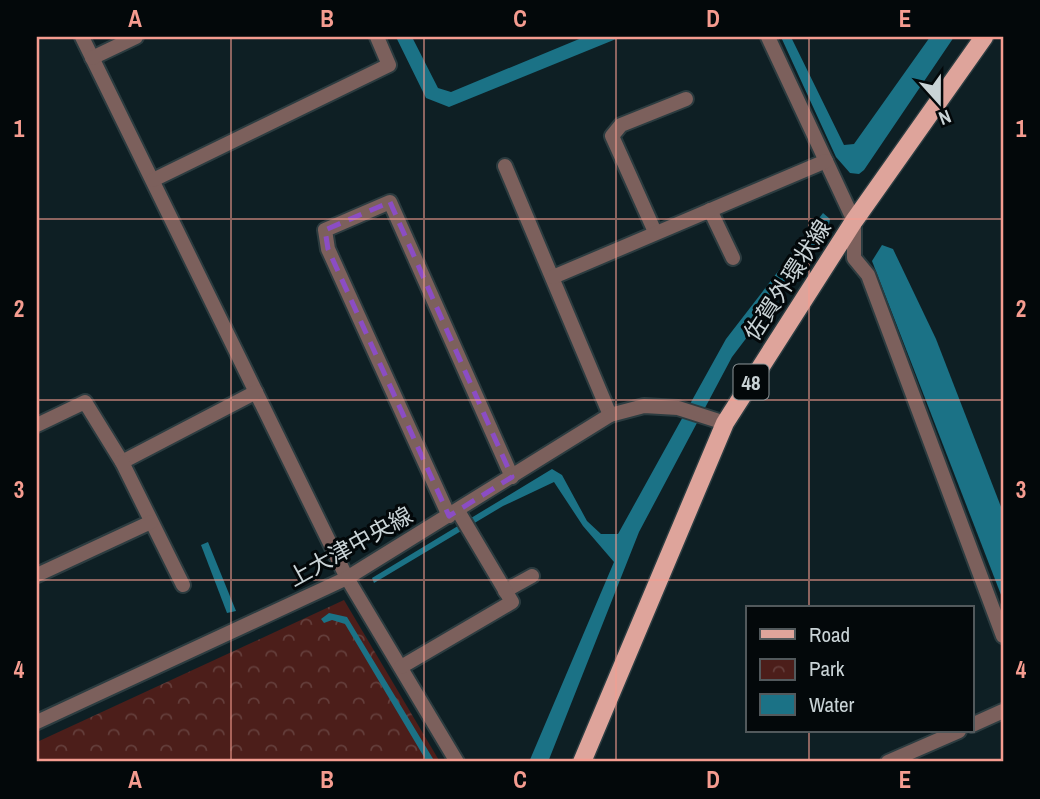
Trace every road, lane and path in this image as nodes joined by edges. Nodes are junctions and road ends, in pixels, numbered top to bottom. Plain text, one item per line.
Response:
1 (82, 37) edge
2 (136, 37) edge
3 (377, 37) edge
4 (768, 37) edge
5 (984, 37) edge
6 (92, 58) junction
7 (686, 99) dead end
8 (826, 161) junction
9 (505, 166) dead end
10 (153, 180) junction
11 (710, 209) junction
12 (854, 221) junction
13 (655, 232) junction
14 (733, 258) dead end
15 (553, 277) junction
16 (256, 392) junction
17 (610, 415) junction
18 (725, 423) junction
19 (37, 425) edge
20 (122, 462) junction
21 (512, 478) junction
22 (454, 513) junction
23 (151, 522) junction
24 (37, 575) edge
25 (532, 576) dead end
26 (347, 578) junction
27 (183, 585) dead end
28 (505, 591) junction
29 (1003, 636) edge
30 (401, 667) junction
31 (1003, 711) edge
32 (37, 722) edge
33 (974, 724) edge
34 (957, 732) edge
35 (457, 762) edge
36 (582, 762) edge
37 (888, 762) edge

1 - 6 street
2 - 6 street
3 - 10 street
4 - 8 street
5 - 12 main road, 佐賀外環状線 / 48
6 - 10 street
7 - 13 street
8 - 11 street
8 - 12 street
9 - 15 street
10 - 16 street
11 - 13 street
11 - 14 street
12 - 18 main road, 佐賀外環状線 / 48
12 - 29 street
13 - 15 street
15 - 17 street
16 - 20 street
16 - 26 street
17 - 18 street, 上大津中央線
17 - 21 street, 上大津中央線
18 - 36 main road, 佐賀外環状線 / 48
19 - 20 street
20 - 23 street
21 - 22 street, 上大津中央線
21 - 22 street
22 - 26 street, 上大津中央線
22 - 28 street
23 - 24 street
23 - 27 street
25 - 28 street
26 - 30 street
26 - 32 street, 上大津中央線
28 - 30 street
30 - 35 street
31 - 33 street
34 - 37 street

